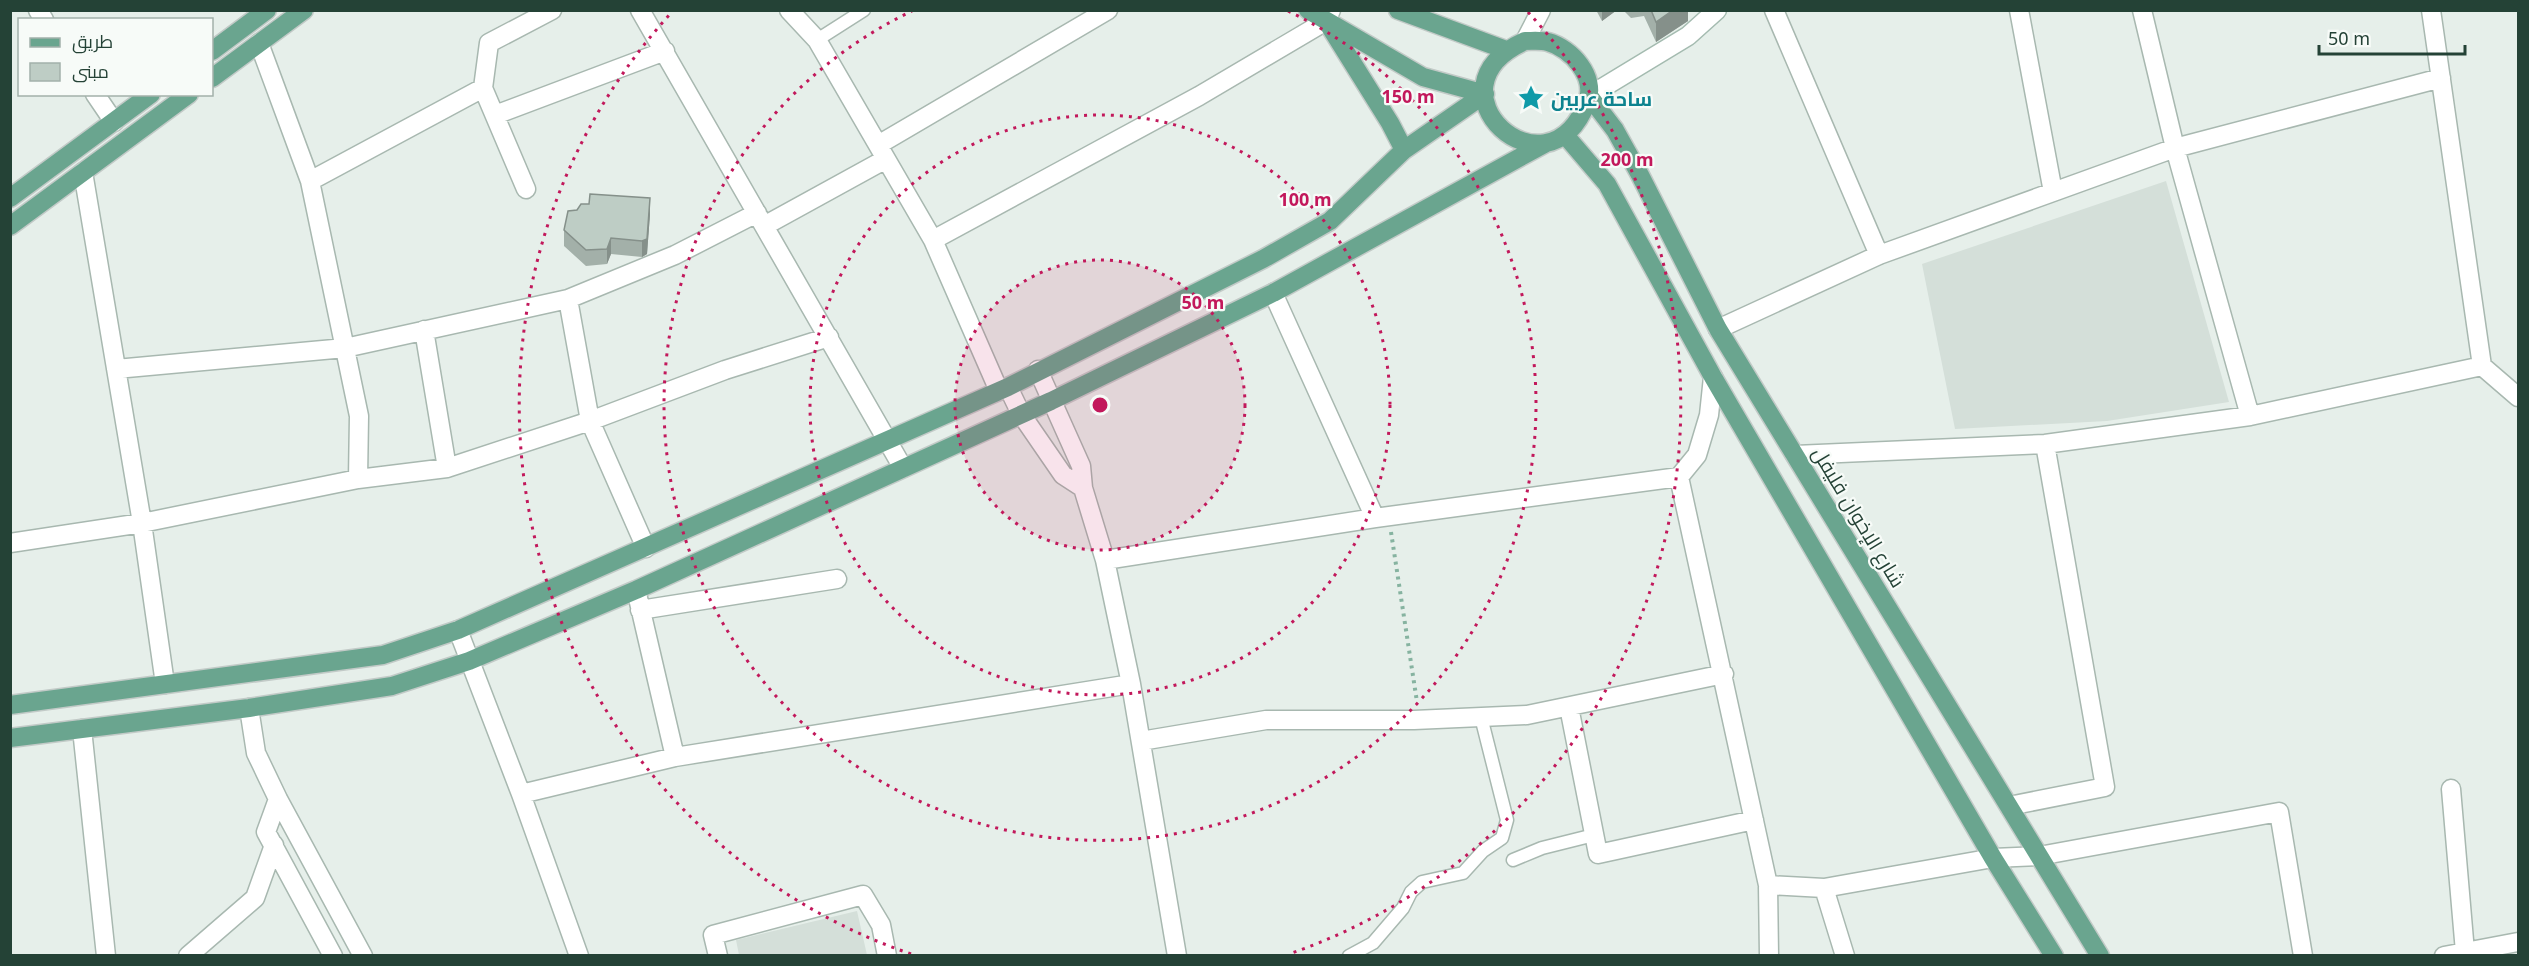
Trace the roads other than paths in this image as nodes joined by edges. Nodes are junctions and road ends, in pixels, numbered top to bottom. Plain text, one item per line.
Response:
1 (267, 10) edge
2 (304, 10) edge
3 (552, 10) edge
4 (640, 10) edge
5 (789, 10) edge
6 (864, 10) edge
7 (1108, 10) edge
8 (1308, 10) edge
9 (1398, 10) edge
10 (1541, 10) edge
11 (1717, 10) edge
12 (1774, 10) edge
13 (2019, 10) edge
14 (2142, 10) edge
15 (2431, 10) edge
16 (1328, 16) edge
17 (817, 40) junction
18 (1526, 41) junction
19 (259, 43) junction
20 (213, 50) edge
21 (1506, 50) junction
22 (665, 51) junction
23 (213, 77) edge
24 (2441, 78) junction
25 (483, 88) junction
26 (1485, 94) junction
27 (96, 96) edge
28 (148, 96) edge
29 (186, 96) edge
30 (1589, 96) junction
31 (495, 115) junction
32 (107, 127) junction
33 (1565, 135) junction
34 (1546, 143) junction
35 (2175, 148) junction
36 (113, 150) junction
37 (1404, 150) junction
38 (882, 152) junction
39 (83, 172) junction
40 (310, 181) junction
41 (526, 189) dead end
42 (2053, 192) junction
43 (10, 198) edge
44 (761, 220) junction
45 (10, 226) edge
46 (933, 240) junction
47 (1879, 255) junction
48 (1273, 294) junction
49 (568, 298) junction
50 (1718, 329) junction
51 (424, 330) junction
52 (829, 338) junction
53 (345, 348) junction
54 (2482, 366) junction
55 (116, 369) junction
56 (1038, 370) junction
57 (1713, 377) junction
58 (1004, 389) junction
59 (2518, 397) edge
60 (1052, 401) junction
61 (1021, 414) junction
62 (2250, 416) junction
63 (591, 421) junction
64 (888, 439) junction
65 (2045, 444) junction
66 (1795, 455) junction
67 (447, 468) junction
68 (903, 468) junction
69 (1679, 477) junction
70 (358, 479) junction
71 (1083, 488) junction
72 (1382, 517) junction
73 (142, 523) junction
74 (10, 543) edge
75 (646, 548) junction
76 (1105, 560) junction
77 (837, 579) dead end
78 (636, 590) junction
79 (640, 610) junction
80 (458, 630) junction
81 (469, 661) junction
82 (1724, 674) junction
83 (165, 684) junction
84 (1131, 684) junction
85 (10, 705) edge
86 (1569, 707) junction
87 (249, 708) junction
88 (1481, 717) junction
89 (82, 729) junction
90 (10, 738) edge
91 (1140, 741) junction
92 (675, 757) junction
93 (2451, 789) dead end
94 (521, 794) junction
95 (278, 800) junction
96 (2009, 806) junction
97 (1754, 820) junction
98 (1594, 835) junction
99 (274, 845) junction
100 (2039, 856) junction
101 (1993, 858) junction
102 (1513, 860) dead end
103 (1768, 885) junction
104 (1824, 888) junction
105 (2518, 942) edge
106 (2465, 952) junction
107 (106, 956) edge
108 (188, 956) edge
109 (333, 956) edge
110 (363, 956) edge
111 (579, 956) edge
112 (718, 956) edge
113 (887, 956) edge
114 (1177, 956) edge
115 (1349, 956) edge
116 (1769, 956) edge
117 (1845, 956) edge
118 (2054, 956) edge
119 (2100, 956) edge
120 (2303, 956) edge
121 (2444, 956) edge

1 - 20 main road
2 - 19 main road
3 - 25 street
4 - 22 street
5 - 17 street
6 - 17 lane
7 - 38 street
8 - 16 main road
9 - 21 main road
10 - 18 street
11 - 30 street
12 - 47 street
13 - 42 street
14 - 35 street
15 - 24 street
16 - 26 main road
16 - 37 main road
16 - 46 street
17 - 38 street
18 - 21 main road
18 - 30 main road
19 - 23 main road
19 - 40 street
21 - 26 main road
22 - 31 street
22 - 44 street
24 - 35 street
24 - 54 street
25 - 31 street
25 - 40 street
26 - 34 main road
26 - 37 main road
27 - 32 street
28 - 32 main road
29 - 36 main road
30 - 33 main road
30 - 50 main road, شارع الإخوان فليفل
31 - 41 street
32 - 36 street
32 - 43 main road
33 - 34 main road
33 - 57 main road
34 - 48 main road
35 - 42 street
35 - 62 street
36 - 39 main road
37 - 56 main road
38 - 44 street
38 - 46 street
39 - 45 main road
39 - 55 street
40 - 53 street
42 - 47 street
44 - 49 street
44 - 52 street
46 - 58 street
47 - 50 street
48 - 60 main road
48 - 72 street
49 - 51 street
49 - 63 street
50 - 66 main road, شارع الإخوان فليفل
51 - 53 street
51 - 67 street
52 - 63 street
52 - 64 street
53 - 55 street
53 - 70 street
54 - 59 street
54 - 62 street
55 - 73 street
56 - 58 main road
56 - 60 street
57 - 69 street
57 - 101 main road
58 - 61 street
58 - 64 main road
60 - 61 main road
60 - 71 street
61 - 68 main road
61 - 71 street
62 - 65 street
63 - 67 street
63 - 75 street
64 - 68 street
64 - 75 main road
65 - 66 street
65 - 96 street
66 - 96 main road, شارع الإخوان فليفل
67 - 70 street
68 - 78 main road
69 - 72 street
69 - 82 street
70 - 73 street
71 - 76 street
72 - 76 street
73 - 74 street
73 - 83 street
75 - 80 main road
76 - 84 street
77 - 79 street
78 - 79 street
78 - 81 main road
79 - 92 street
80 - 81 street
80 - 83 main road
81 - 87 main road
81 - 94 street
82 - 86 street
82 - 97 street
83 - 85 main road
84 - 91 street
84 - 92 street
86 - 88 street
86 - 98 street
87 - 89 main road
87 - 95 street
88 - 91 street
88 - 115 lane
89 - 90 main road
89 - 107 street
91 - 114 street
92 - 94 street
93 - 106 street
94 - 111 street
95 - 99 street
95 - 110 street
96 - 100 main road, شارع الإخوان فليفل
97 - 98 street
97 - 103 street
98 - 102 lane
99 - 108 street
99 - 109 street
100 - 101 street
100 - 119 main road, شارع الإخوان فليفل
100 - 120 street
101 - 104 street
101 - 118 main road
103 - 104 street
103 - 116 street
104 - 117 street
105 - 106 street
106 - 121 street
112 - 113 street

